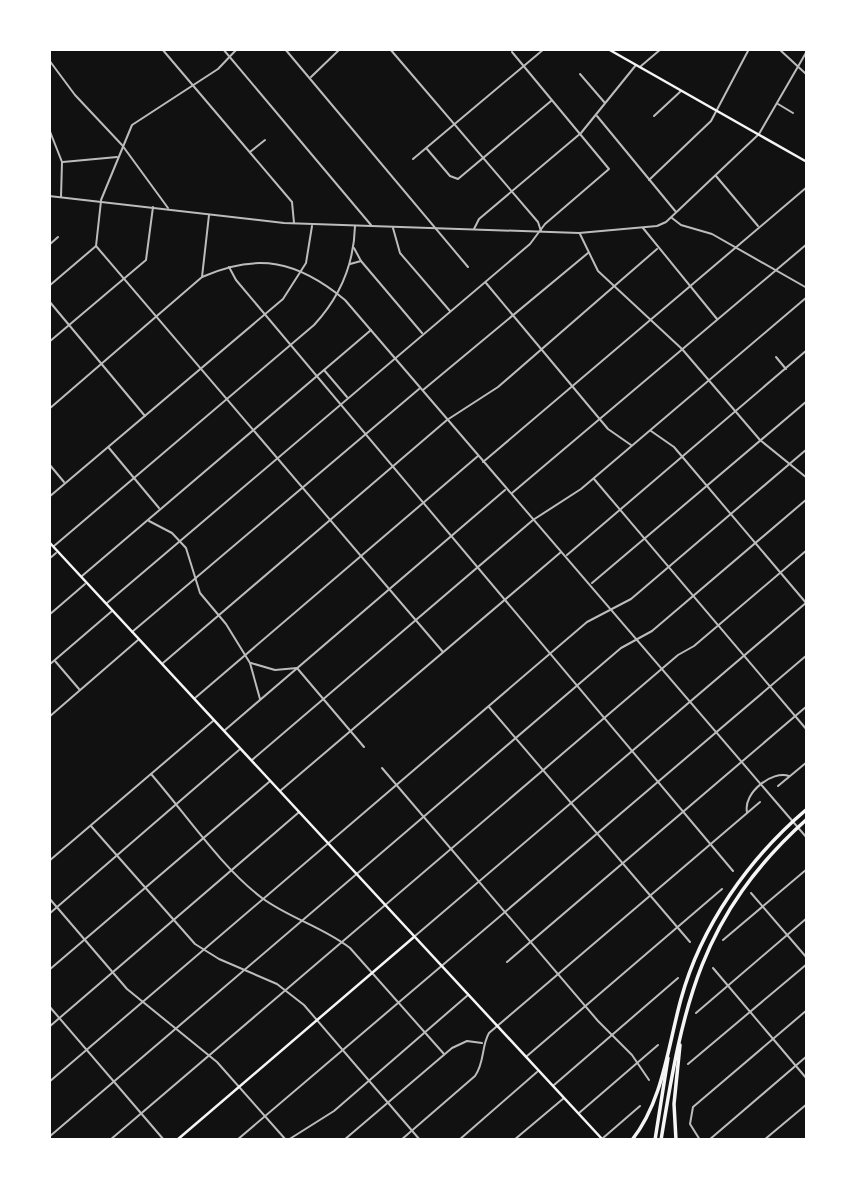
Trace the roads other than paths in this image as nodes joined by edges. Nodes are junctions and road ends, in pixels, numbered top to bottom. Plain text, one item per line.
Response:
1 (162, 49) edge
2 (223, 49) edge
3 (237, 49) edge
4 (285, 49) edge
5 (340, 49) edge
6 (390, 49) edge
7 (544, 49) edge
8 (608, 49) edge
9 (661, 49) edge
10 (749, 49) edge
11 (779, 49) edge
12 (807, 51) edge
13 (512, 52) dead end
14 (230, 57) junction
15 (49, 60) edge
16 (524, 66) junction
17 (638, 66) junction
18 (798, 67) junction
19 (580, 74) dead end
20 (806, 74) edge
21 (310, 78) junction
22 (193, 85) junction
23 (681, 90) junction
24 (552, 100) junction
25 (605, 103) junction
26 (777, 103) junction
27 (717, 110) junction
28 (793, 113) dead end
29 (596, 115) junction
30 (654, 116) dead end
31 (455, 125) junction
32 (49, 129) edge
33 (581, 133) junction
34 (759, 134) junction
35 (265, 140) dead end
36 (122, 145) junction
37 (427, 148) junction
38 (250, 152) junction
39 (117, 157) junction
40 (483, 158) junction
41 (413, 159) dead end
42 (62, 162) junction
43 (807, 162) edge
44 (716, 176) junction
45 (649, 180) junction
46 (807, 187) edge
47 (512, 191) junction
48 (49, 196) edge
49 (61, 197) junction
50 (101, 201) junction
51 (153, 207) junction
52 (168, 208) junction
53 (676, 213) junction
54 (209, 214) junction
55 (672, 217) junction
56 (293, 223) junction
57 (312, 224) junction
58 (355, 226) junction
59 (371, 226) junction
60 (393, 227) junction
61 (436, 228) junction
62 (643, 228) junction
63 (759, 228) junction
64 (474, 230) junction
65 (541, 231) junction
66 (579, 233) junction
67 (58, 237) dead end
68 (807, 244) edge
69 (49, 245) edge
70 (96, 246) junction
71 (353, 247) junction
72 (736, 248) junction
73 (657, 249) junction
74 (588, 253) junction
75 (361, 261) junction
76 (349, 265) junction
77 (229, 266) junction
78 (468, 267) dead end
79 (775, 270) junction
80 (302, 272) junction
81 (202, 277) junction
82 (124, 279) junction
83 (485, 282) junction
84 (49, 286) edge
85 (616, 287) junction
86 (690, 287) junction
87 (807, 288) edge
88 (337, 294) junction
89 (807, 298) edge
90 (49, 301) edge
91 (450, 312) junction
92 (265, 314) junction
93 (513, 315) junction
94 (157, 318) junction
95 (717, 319) junction
96 (651, 320) junction
97 (69, 325) junction
98 (371, 330) junction
99 (423, 334) junction
100 (49, 342) edge
101 (291, 345) junction
102 (542, 349) junction
103 (682, 349) junction
104 (807, 350) edge
105 (776, 357) dead end
106 (395, 358) junction
107 (102, 364) junction
108 (201, 369) junction
109 (786, 369) junction
110 (324, 370) junction
111 (317, 376) junction
112 (709, 380) junction
113 (573, 386) junction
114 (421, 389) junction
115 (348, 398) junction
116 (226, 400) junction
117 (807, 401) edge
118 (341, 404) junction
119 (49, 409) edge
120 (735, 412) junction
121 (145, 416) junction
122 (600, 419) junction
123 (447, 420) junction
124 (253, 430) junction
125 (650, 431) junction
126 (366, 434) junction
127 (760, 440) junction
128 (632, 445) junction
129 (108, 448) junction
130 (807, 449) edge
131 (478, 456) junction
132 (682, 457) junction
133 (277, 458) junction
134 (483, 462) junction
135 (49, 464) edge
136 (789, 465) junction
137 (394, 466) junction
138 (134, 478) junction
139 (807, 478) edge
140 (593, 479) junction
141 (65, 483) junction
142 (707, 486) junction
143 (302, 488) junction
144 (506, 489) junction
145 (511, 494) junction
146 (49, 497) edge
147 (807, 499) edge
148 (424, 502) junction
149 (160, 509) junction
150 (620, 510) junction
151 (731, 514) junction
152 (148, 520) junction
153 (330, 520) junction
154 (533, 520) junction
155 (452, 535) junction
156 (644, 539) junction
157 (181, 540) junction
158 (49, 542) edge
159 (755, 543) junction
160 (53, 547) junction
161 (807, 550) edge
162 (58, 552) junction
163 (561, 552) junction
164 (361, 556) junction
165 (566, 556) junction
166 (49, 559) edge
167 (479, 566) junction
168 (668, 567) junction
169 (780, 572) junction
170 (82, 577) junction
171 (194, 579) junction
172 (87, 583) junction
173 (591, 584) junction
174 (389, 589) junction
175 (693, 596) junction
176 (506, 598) junction
177 (807, 603) edge
178 (106, 604) junction
179 (611, 609) junction
180 (112, 611) junction
181 (49, 615) edge
182 (219, 615) junction
183 (415, 620) junction
184 (718, 626) junction
185 (132, 632) junction
186 (139, 639) junction
187 (637, 639) junction
188 (443, 652) junction
189 (549, 655) junction
190 (807, 655) edge
191 (244, 656) junction
192 (744, 656) junction
193 (55, 660) junction
194 (250, 663) junction
195 (162, 664) junction
196 (49, 665) edge
197 (297, 668) junction
198 (662, 669) junction
199 (576, 687) junction
200 (770, 687) junction
201 (80, 690) junction
202 (194, 699) junction
203 (323, 699) junction
204 (260, 700) junction
205 (691, 701) junction
206 (489, 706) junction
207 (807, 706) edge
208 (49, 717) edge
209 (795, 717) junction
210 (603, 719) junction
211 (214, 720) junction
212 (807, 730) edge
213 (224, 731) junction
214 (350, 731) junction
215 (716, 732) junction
216 (516, 738) junction
217 (364, 747) dead end
218 (240, 749) junction
219 (631, 752) junction
220 (251, 761) junction
221 (742, 762) junction
222 (807, 762) edge
223 (382, 768) dead end
224 (543, 770) junction
225 (151, 774) junction
226 (789, 776) junction
227 (270, 782) junction
228 (657, 782) junction
229 (396, 785) junction
230 (762, 785) junction
231 (778, 786) dead end
232 (279, 791) junction
233 (760, 802) dead end
234 (571, 803) junction
235 (177, 804) junction
236 (807, 809) edge
237 (683, 812) junction
238 (299, 813) junction
239 (747, 813) junction
240 (424, 817) junction
241 (807, 818) edge
242 (91, 826) junction
243 (597, 834) junction
244 (806, 837) edge
245 (205, 838) junction
246 (328, 843) junction
247 (710, 844) junction
248 (451, 849) junction
249 (116, 856) junction
250 (49, 862) edge
251 (623, 863) junction
252 (807, 869) edge
253 (233, 870) junction
254 (733, 871) dead end
255 (356, 874) junction
256 (479, 881) junction
257 (144, 888) junction
258 (722, 889) dead end
259 (751, 893) dead end
260 (650, 895) junction
261 (49, 898) edge
262 (263, 899) junction
263 (385, 905) junction
264 (762, 906) junction
265 (57, 907) junction
266 (505, 912) junction
267 (49, 914) edge
268 (807, 918) edge
269 (303, 920) junction
270 (172, 921) junction
271 (677, 927) junction
272 (787, 935) junction
273 (414, 936) junction
274 (85, 940) junction
275 (723, 940) dead end
276 (342, 942) junction
277 (531, 942) junction
278 (690, 942) dead end
279 (203, 950) junction
280 (807, 958) edge
281 (507, 962) dead end
282 (807, 964) edge
283 (442, 967) junction
284 (713, 968) dead end
285 (49, 970) edge
286 (244, 970) junction
287 (113, 972) junction
288 (373, 972) junction
289 (558, 974) junction
290 (678, 978) dead end
291 (728, 986) junction
292 (286, 990) junction
293 (468, 995) junction
294 (142, 1003) junction
295 (400, 1003) junction
296 (49, 1006) edge
297 (585, 1006) junction
298 (807, 1010) edge
299 (750, 1012) junction
300 (696, 1013) dead end
301 (59, 1018) junction
302 (684, 1018) junction
303 (318, 1020) junction
304 (49, 1027) edge
305 (497, 1027) junction
306 (176, 1029) junction
307 (425, 1032) junction
308 (612, 1035) junction
309 (672, 1035) junction
310 (772, 1039) junction
311 (483, 1043) junction
312 (658, 1045) dead end
313 (87, 1049) junction
314 (344, 1051) junction
315 (444, 1054) junction
316 (209, 1055) junction
317 (807, 1056) edge
318 (526, 1057) junction
319 (637, 1063) junction
320 (688, 1064) dead end
321 (796, 1066) junction
322 (539, 1071) junction
323 (807, 1079) edge
324 (370, 1080) junction
325 (649, 1080) dead end
326 (114, 1081) junction
327 (49, 1082) edge
328 (240, 1086) junction
329 (553, 1086) junction
330 (564, 1098) junction
331 (388, 1102) junction
332 (807, 1104) edge
333 (640, 1105) dead end
334 (141, 1113) junction
335 (579, 1113) junction
336 (265, 1116) junction
337 (412, 1131) junction
338 (49, 1137) edge
339 (603, 1139) edge
340 (110, 1140) edge
341 (164, 1140) edge
342 (177, 1140) edge
343 (237, 1140) edge
344 (287, 1140) edge
345 (344, 1140) edge
346 (401, 1140) edge
347 (420, 1140) edge
348 (458, 1140) edge
349 (514, 1140) edge
350 (632, 1140) edge
351 (655, 1140) edge
352 (661, 1140) edge
353 (676, 1140) edge
354 (700, 1140) edge
355 (709, 1140) edge
356 (764, 1140) edge

1 - 22 street
2 - 14 street
3 - 14 street
4 - 21 street
5 - 21 street
6 - 31 street
7 - 16 street
8 - 17 main road
9 - 17 street
10 - 27 street
11 - 18 street
12 - 18 street
13 - 16 street
14 - 22 street
14 - 59 street
15 - 36 street
16 - 24 street
16 - 31 street
17 - 23 main road
17 - 25 street
18 - 20 street
18 - 26 street
19 - 25 street
21 - 61 street
22 - 36 street
22 - 38 street
23 - 27 main road
23 - 30 street
24 - 33 street
24 - 40 street
25 - 29 street
26 - 28 street
26 - 34 street
27 - 34 main road
27 - 45 street
29 - 33 street
29 - 45 street
31 - 37 street
31 - 40 street
32 - 42 street
33 - 47 street
33 - 65 street
34 - 43 main road
34 - 44 street
35 - 38 street
36 - 39 street
36 - 52 street
37 - 40 street
37 - 41 street
38 - 56 street
39 - 42 street
39 - 50 street
40 - 47 street
42 - 49 street
44 - 53 street
44 - 63 street
45 - 53 street
46 - 63 street
47 - 64 street
47 - 65 street
48 - 49 street
49 - 50 street
50 - 51 street
50 - 70 street
51 - 52 street
51 - 82 street
52 - 54 street
53 - 55 street
54 - 56 street
54 - 81 street
55 - 62 street
55 - 72 street
56 - 57 street
57 - 58 street
57 - 80 street
58 - 59 street
58 - 71 street
59 - 60 street
60 - 61 street
60 - 91 street
61 - 64 street
61 - 78 street
62 - 66 street
62 - 73 street
63 - 72 street
64 - 65 street
65 - 66 street
65 - 83 street
66 - 74 street
67 - 69 street
68 - 79 street
70 - 82 street
70 - 84 street
71 - 75 street
71 - 76 street
72 - 79 street
72 - 86 street
73 - 85 street
73 - 86 street
74 - 85 street
74 - 93 street
75 - 76 street
75 - 99 street
76 - 88 street
77 - 80 street
77 - 81 street
77 - 92 street
79 - 87 street
79 - 95 street
80 - 88 street
80 - 92 street
81 - 94 street
82 - 94 street
82 - 97 street
83 - 91 street
83 - 93 street
85 - 96 street
85 - 102 street
86 - 95 street
86 - 96 street
88 - 98 street
88 - 101 street
89 - 112 street
90 - 97 street
91 - 99 street
92 - 101 street
92 - 108 street
93 - 102 street
93 - 114 street
94 - 107 street
94 - 108 street
95 - 103 street
96 - 103 street
96 - 113 street
97 - 100 street
97 - 107 street
98 - 106 street
98 - 110 street
99 - 106 street
101 - 111 street
101 - 116 street
102 - 113 street
102 - 123 street
103 - 112 street
103 - 122 street
104 - 109 street
105 - 109 street
106 - 114 street
106 - 115 street
107 - 119 street
107 - 121 street
108 - 116 street
108 - 121 street
109 - 120 street
110 - 111 street
110 - 115 street
111 - 118 street
111 - 124 street
112 - 120 street
112 - 125 street
113 - 122 street
113 - 134 street
114 - 123 street
114 - 126 street
115 - 118 street
116 - 124 street
116 - 138 street
117 - 127 street
118 - 126 street
118 - 133 street
120 - 127 street
120 - 132 street
121 - 129 street
122 - 128 street
122 - 145 street
123 - 131 street
123 - 137 street
124 - 133 street
124 - 149 street
125 - 128 street
125 - 132 street
126 - 137 street
126 - 143 street
127 - 136 street
127 - 142 street
128 - 140 street
129 - 138 street
129 - 141 street
130 - 136 street
131 - 134 street
131 - 148 street
132 - 142 street
132 - 150 street
133 - 143 street
133 - 157 street
134 - 144 street
135 - 141 street
136 - 139 street
136 - 151 street
137 - 148 street
137 - 153 street
138 - 149 street
138 - 160 street
140 - 150 street
140 - 154 street
141 - 146 street
142 - 151 street
142 - 156 street
143 - 153 street
143 - 171 street
144 - 145 street
144 - 155 street
145 - 154 street
147 - 159 street
148 - 155 street
148 - 164 street
149 - 152 street
150 - 156 street
150 - 165 street
151 - 159 street
151 - 168 street
152 - 157 street
152 - 170 street
153 - 164 street
153 - 182 street
154 - 163 street
154 - 167 street
155 - 167 street
155 - 174 street
156 - 168 street
156 - 173 street
157 - 171 street
157 - 178 street
158 - 160 main road
159 - 169 street
159 - 175 street
160 - 162 main road
161 - 169 street
162 - 166 street
162 - 170 main road
163 - 165 street
163 - 176 street
164 - 174 street
164 - 191 street
165 - 173 street
167 - 176 street
167 - 183 street
168 - 175 street
168 - 179 street
169 - 177 street
169 - 184 street
170 - 172 main road
171 - 182 street
171 - 185 street
172 - 178 main road
172 - 181 street
173 - 179 street
174 - 183 street
174 - 197 street
175 - 184 street
175 - 187 street
176 - 188 street
176 - 189 street
177 - 192 street
178 - 180 main road
179 - 187 street
179 - 189 street
180 - 185 main road
180 - 193 street
182 - 191 street
182 - 195 street
183 - 188 street
183 - 203 street
184 - 192 street
184 - 198 street
185 - 186 main road
186 - 195 main road
186 - 201 street
187 - 198 street
187 - 199 street
188 - 214 street
189 - 199 street
189 - 206 street
190 - 200 street
191 - 194 street
191 - 202 street
192 - 200 street
192 - 205 street
193 - 196 street
193 - 201 street
194 - 197 street
194 - 204 street
195 - 202 main road
197 - 203 street
197 - 204 street
198 - 205 street
198 - 210 street
199 - 210 street
199 - 216 street
200 - 209 street
200 - 215 street
201 - 208 street
202 - 211 main road
203 - 214 street
203 - 220 street
204 - 213 street
205 - 215 street
205 - 219 street
206 - 216 street
206 - 229 street
207 - 209 street
209 - 212 street
209 - 221 street
210 - 219 street
210 - 224 street
211 - 213 main road
211 - 225 street
213 - 218 main road
214 - 217 street
214 - 232 street
215 - 221 street
215 - 228 street
216 - 224 street
216 - 240 street
218 - 220 main road
218 - 235 street
219 - 228 street
219 - 234 street
220 - 227 main road
221 - 230 street
221 - 237 street
222 - 226 street
223 - 229 street
224 - 234 street
224 - 248 street
225 - 235 street
225 - 242 street
226 - 230 street
226 - 231 street
227 - 232 main road
227 - 245 street
228 - 237 street
228 - 243 street
229 - 240 street
229 - 246 street
230 - 239 street
230 - 244 street
232 - 238 main road
233 - 239 street
234 - 243 street
234 - 256 street
235 - 245 street
235 - 249 street
236 - 309 highway
237 - 247 street
237 - 251 street
238 - 246 main road
238 - 253 street
239 - 247 street
240 - 248 street
240 - 255 street
241 - 302 highway
242 - 249 street
242 - 250 street
243 - 251 street
243 - 266 street
245 - 253 street
245 - 257 street
246 - 255 main road
246 - 262 street
247 - 254 street
247 - 260 street
248 - 256 street
248 - 263 street
249 - 257 street
249 - 265 street
251 - 260 street
251 - 277 street
252 - 264 street
253 - 262 street
253 - 270 street
255 - 263 main road
255 - 269 street
256 - 266 street
256 - 273 street
257 - 270 street
257 - 274 street
258 - 271 street
259 - 264 street
260 - 271 street
260 - 289 street
261 - 265 street
262 - 269 street
262 - 279 street
263 - 273 main road
263 - 276 street
264 - 272 street
264 - 275 street
265 - 267 street
265 - 274 street
266 - 277 street
266 - 283 street
268 - 272 street
269 - 276 street
269 - 286 street
270 - 279 street
270 - 287 street
271 - 278 street
271 - 297 street
272 - 280 street
272 - 291 street
273 - 283 main road
273 - 288 main road
274 - 285 street
274 - 287 street
276 - 288 street
276 - 292 street
277 - 281 street
277 - 289 street
279 - 286 street
279 - 294 street
282 - 299 street
283 - 293 main road
283 - 295 street
284 - 291 street
286 - 292 street
286 - 306 street
287 - 294 street
287 - 301 street
288 - 295 street
288 - 303 main road
289 - 297 street
289 - 305 street
290 - 308 street
291 - 299 street
291 - 300 street
292 - 303 street
292 - 316 street
293 - 305 main road
293 - 307 street
294 - 306 street
294 - 313 street
295 - 307 street
295 - 314 street
296 - 301 street
297 - 308 street
297 - 318 street
298 - 310 street
299 - 310 street
299 - 320 street
301 - 304 street
301 - 313 street
302 - 352 highway
302 - 353 highway
303 - 314 street
303 - 328 main road
305 - 311 street
305 - 318 main road
306 - 316 street
306 - 326 street
307 - 315 street
307 - 324 street
308 - 319 street
308 - 329 street
309 - 350 highway
309 - 351 highway
310 - 321 street
310 - 354 street
311 - 315 street
311 - 337 street
312 - 319 street
313 - 326 street
313 - 327 street
314 - 324 street
314 - 336 street
315 - 331 street
316 - 328 street
316 - 334 street
317 - 321 street
318 - 322 main road
319 - 325 street
319 - 335 street
321 - 323 street
321 - 355 street
322 - 329 main road
322 - 348 street
324 - 331 street
324 - 344 street
326 - 334 street
326 - 338 street
328 - 336 street
328 - 342 main road
329 - 330 main road
330 - 335 main road
330 - 349 street
331 - 337 street
331 - 345 street
332 - 356 street
333 - 339 street
334 - 340 street
334 - 341 street
335 - 339 main road
336 - 343 street
336 - 344 street
337 - 346 street
337 - 347 street

